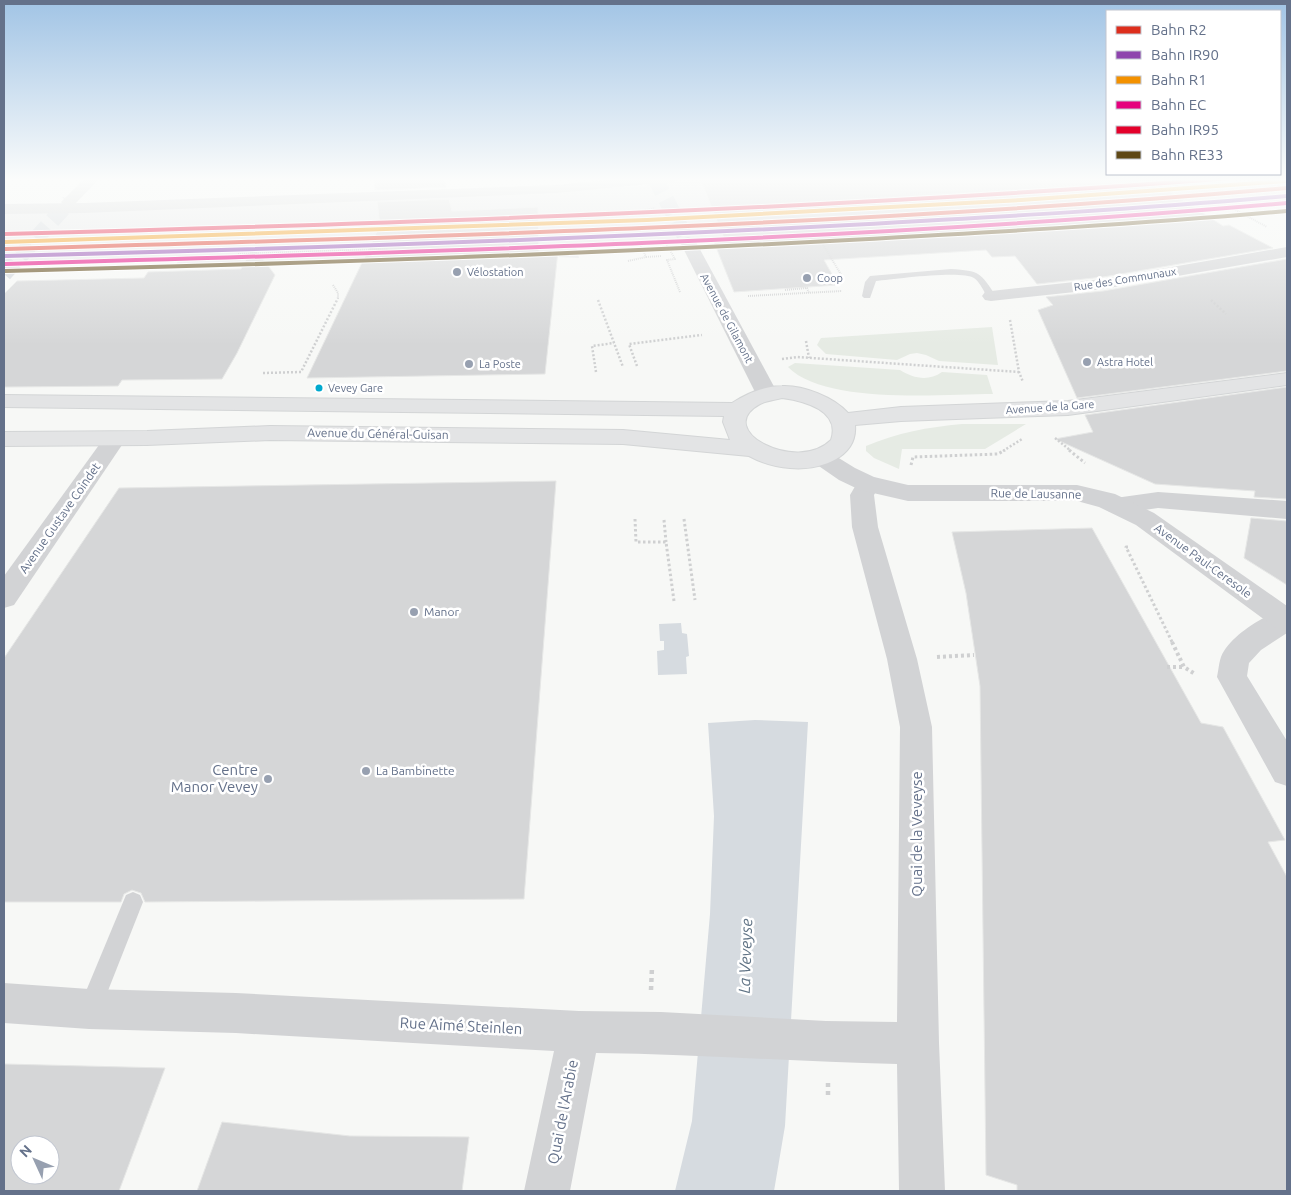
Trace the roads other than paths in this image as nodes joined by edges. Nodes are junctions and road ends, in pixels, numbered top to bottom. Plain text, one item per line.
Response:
1 (688, 242) tunnel mouth
2 (1287, 252) edge
3 (867, 296) dead end
4 (990, 296) joint
5 (1287, 379) edge
6 (767, 394) junction
7 (4, 401) edge
8 (737, 410) junction
9 (842, 420) junction
10 (4, 439) edge
11 (115, 439) junction
12 (751, 449) junction
13 (822, 457) junction
14 (868, 484) junction
15 (1117, 505) junction
16 (1287, 510) edge
17 (4, 597) edge
18 (1286, 620) edge
19 (1287, 771) edge
20 (133, 902) dead end
21 (4, 1003) edge
22 (89, 1009) junction
23 (579, 1032) junction
24 (918, 1043) junction
25 (547, 1191) edge
26 (922, 1191) edge

1 - 6 street, Avenue de Gilamont
2 - 4 street, Rue des Communaux
3 - 4 lane
5 - 9 main road, Avenue de la Gare
6 - 8 main road
6 - 9 main road
7 - 8 main road
8 - 12 main road
9 - 13 main road
10 - 11 main road, Avenue du Général-Guisan
11 - 12 main road, Avenue du Général-Guisan
11 - 17 street, Avenue Gustave Coindet
12 - 13 main road
13 - 14 street, Rue de Lausanne
14 - 15 street, Rue de Lausanne
14 - 24 street, Quai de la Veveyse
15 - 16 street, Rue de Lausanne
15 - 18 street, Avenue Paul-Ceresole
18 - 19 street
20 - 22 lane
21 - 22 street, Rue Aimé Steinlen
22 - 23 street, Rue Aimé Steinlen
23 - 24 street, Rue Aimé Steinlen
23 - 25 street, Quai de l'Arabie
24 - 26 street, Quai de la Veveyse

